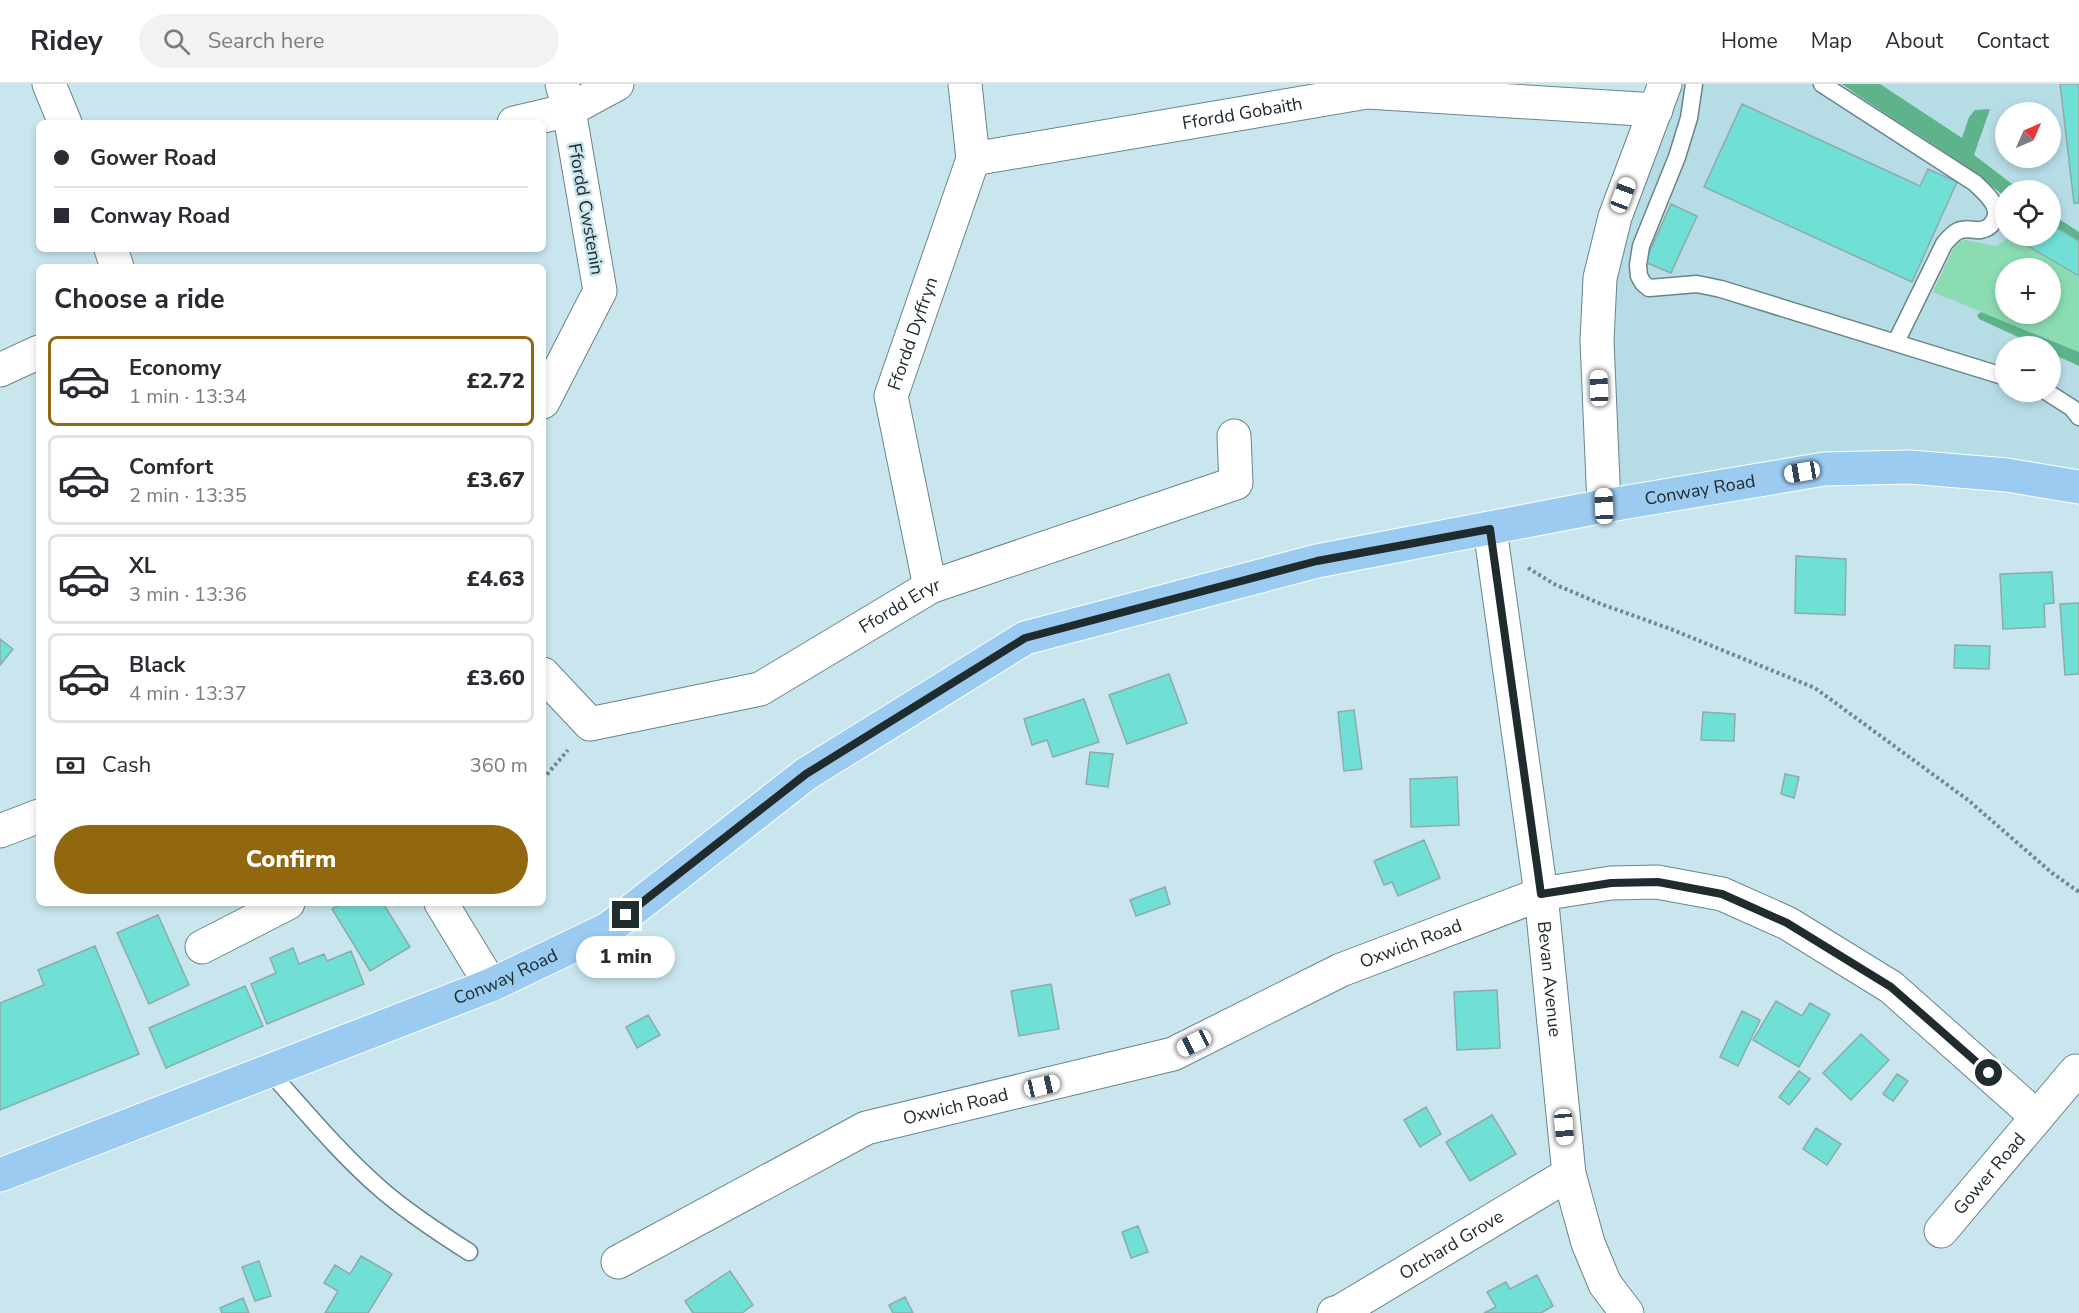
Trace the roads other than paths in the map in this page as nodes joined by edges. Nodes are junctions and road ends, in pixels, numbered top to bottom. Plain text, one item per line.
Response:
1 (49, 84) edge
2 (617, 84) edge
3 (965, 84) edge
4 (1694, 84) edge
5 (1822, 84) edge
6 (1367, 88) edge
7 (566, 97) edge
8 (1660, 97) edge
9 (63, 120) edge
10 (520, 120) edge
11 (973, 159) junction
12 (1896, 342) junction
13 (36, 353) edge
14 (0, 370) edge
15 (1995, 373) edge
16 (546, 396) edge
17 (2061, 401) edge
18 (2079, 417) edge
19 (1234, 436) dead end
20 (2079, 487) edge
21 (1604, 506) junction
22 (1491, 537) junction
23 (930, 587) junction
24 (546, 677) edge
25 (36, 817) edge
26 (0, 831) edge
27 (1541, 894) junction
28 (282, 906) edge
29 (443, 906) edge
30 (202, 947) dead end
31 (491, 985) junction
32 (269, 1071) junction
33 (2076, 1071) dead end
34 (2037, 1116) junction
35 (1569, 1174) junction
36 (0, 1175) edge
37 (1941, 1231) dead end
38 (469, 1252) dead end
39 (618, 1262) dead end
40 (1334, 1313) edge
41 (1627, 1313) edge

1 - 9 street
2 - 7 street
3 - 11 street, Ffordd Dyffryn
4 - 12 lane
5 - 12 lane
6 - 8 street, Ffordd Gobaith
6 - 11 street, Ffordd Gobaith
7 - 10 street
7 - 16 street, Ffordd Cwstenin
8 - 21 street
11 - 23 street, Ffordd Dyffryn
12 - 15 lane
13 - 14 street
17 - 18 lane
19 - 23 street, Ffordd Eryr
20 - 21 main road, Conway Road
21 - 22 main road, Conway Road
22 - 27 street, Bevan Avenue
22 - 31 main road, Conway Road
23 - 24 street, Ffordd Eryr
25 - 26 street
27 - 34 street, Gower Road
27 - 35 street, Bevan Avenue
27 - 39 street, Oxwich Road
28 - 30 street
29 - 31 street
31 - 32 main road, Conway Road
32 - 36 main road, Conway Road
32 - 38 lane
33 - 34 street, Gower Road
34 - 37 street, Gower Road
35 - 40 street, Orchard Grove
35 - 41 street, Bevan Avenue

